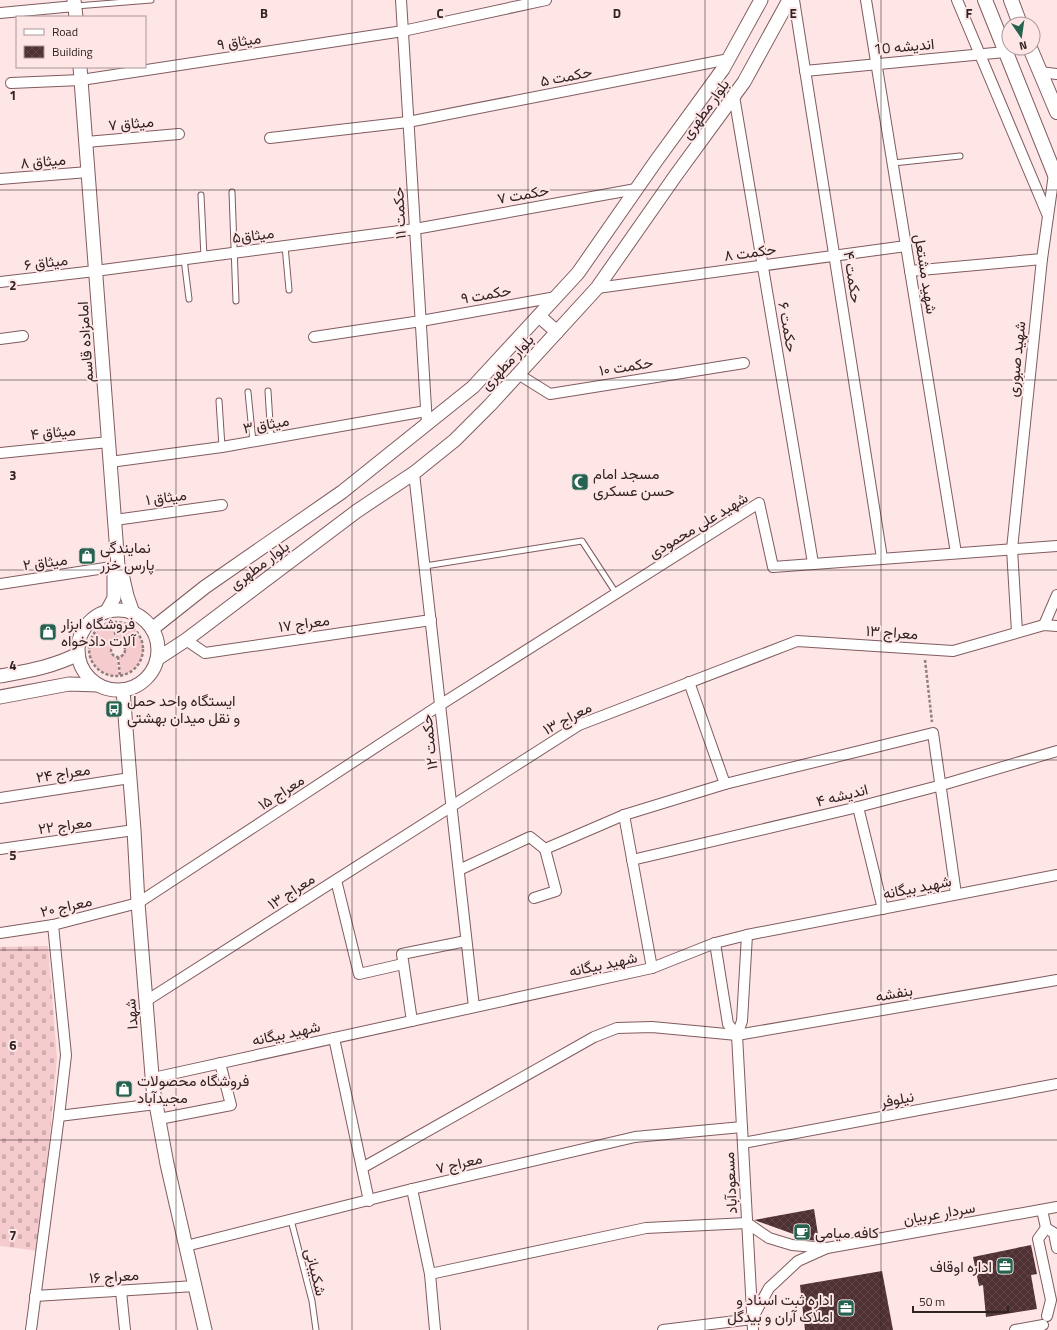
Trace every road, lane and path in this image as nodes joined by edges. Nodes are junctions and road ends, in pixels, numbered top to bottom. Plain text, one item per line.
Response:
1 (151, 0) edge
2 (401, 0) edge
3 (546, 0) edge
4 (761, 0) edge
5 (789, 0) edge
6 (794, 0) edge
7 (866, 0) edge
8 (957, 0) edge
9 (985, 0) edge
10 (1011, 0) edge
11 (75, 8) edge
12 (0, 13) edge
13 (1017, 16) edge
14 (403, 31) junction
15 (1001, 42) edge
16 (1001, 52) edge
17 (979, 54) junction
18 (1007, 56) edge
19 (1033, 56) edge
20 (729, 59) junction
21 (877, 64) junction
22 (80, 68) edge
23 (805, 70) junction
24 (1040, 72) junction
25 (1057, 74) edge
26 (81, 80) junction
27 (11, 83) dead end
28 (734, 96) junction
29 (1057, 112) edge
30 (408, 122) junction
31 (179, 134) dead end
32 (270, 138) dead end
33 (86, 142) junction
34 (960, 156) dead end
35 (893, 163) junction
36 (88, 172) junction
37 (1056, 177) edge
38 (0, 179) edge
39 (636, 189) junction
40 (232, 192) dead end
41 (201, 195) dead end
42 (1048, 216) junction
43 (415, 229) junction
44 (285, 246) junction
45 (906, 246) junction
46 (234, 252) junction
47 (204, 256) junction
48 (834, 256) junction
49 (184, 259) junction
50 (1042, 259) junction
51 (763, 266) junction
52 (96, 271) junction
53 (910, 271) junction
54 (0, 282) edge
55 (597, 288) junction
56 (289, 290) dead end
57 (556, 297) junction
58 (189, 299) dead end
59 (236, 301) dead end
60 (539, 316) junction
61 (420, 321) junction
62 (557, 332) junction
63 (23, 336) dead end
64 (314, 337) dead end
65 (0, 339) edge
66 (744, 363) dead end
67 (518, 374) junction
68 (268, 391) dead end
69 (248, 392) dead end
70 (218, 401) dead end
71 (426, 417) junction
72 (271, 439) junction
73 (109, 442) junction
74 (253, 442) junction
75 (222, 447) junction
76 (0, 453) edge
77 (110, 462) junction
78 (414, 473) junction
79 (222, 505) dead end
80 (115, 520) junction
81 (1057, 546) edge
82 (1012, 549) junction
83 (956, 553) junction
84 (882, 558) junction
85 (813, 564) junction
86 (118, 566) junction
87 (425, 566) junction
88 (0, 584) edge
89 (616, 593) junction
90 (1057, 595) edge
91 (133, 613) junction
92 (110, 617) junction
93 (430, 620) junction
94 (1044, 625) junction
95 (1057, 626) edge
96 (152, 629) junction
97 (1017, 632) junction
98 (186, 640) junction
99 (117, 643) junction
100 (924, 649) junction
101 (78, 654) junction
102 (118, 657) junction
103 (157, 659) junction
104 (0, 676) edge
105 (120, 676) junction
106 (689, 682) junction
107 (98, 685) junction
108 (123, 690) junction
109 (0, 697) edge
110 (440, 705) junction
111 (934, 733) junction
112 (1057, 751) edge
113 (130, 778) junction
114 (725, 784) junction
115 (942, 785) junction
116 (0, 798) edge
117 (451, 806) junction
118 (858, 807) junction
119 (624, 815) junction
120 (134, 830) junction
121 (545, 848) junction
122 (0, 849) edge
123 (632, 860) junction
124 (459, 870) junction
125 (1057, 875) edge
126 (336, 880) junction
127 (956, 894) junction
128 (534, 898) dead end
129 (138, 903) junction
130 (883, 909) junction
131 (53, 925) junction
132 (0, 933) edge
133 (747, 935) junction
134 (466, 941) junction
135 (715, 943) junction
136 (404, 964) junction
137 (652, 968) junction
138 (1057, 980) edge
139 (146, 1001) junction
140 (474, 1007) junction
141 (412, 1021) junction
142 (737, 1035) junction
143 (334, 1038) junction
144 (220, 1063) junction
145 (153, 1078) junction
146 (1057, 1084) edge
147 (156, 1104) junction
148 (59, 1116) junction
149 (159, 1119) junction
150 (742, 1127) junction
151 (743, 1143) junction
152 (362, 1168) junction
153 (412, 1189) junction
154 (369, 1201) junction
155 (1057, 1207) edge
156 (1042, 1210) junction
157 (291, 1220) junction
158 (747, 1223) junction
159 (1046, 1228) junction
160 (186, 1246) junction
161 (827, 1248) junction
162 (1057, 1248) edge
163 (430, 1274) junction
164 (195, 1286) junction
165 (121, 1291) junction
166 (35, 1296) junction
167 (1057, 1310) edge
168 (752, 1319) junction
169 (1044, 1324) edge
170 (31, 1330) edge
171 (125, 1330) edge
172 (205, 1330) edge
173 (316, 1330) edge
174 (435, 1330) edge
175 (663, 1330) edge
176 (753, 1330) edge
177 (1015, 1330) edge

1 - 11 lane
2 - 14 street, حکمت ۱۱
3 - 14 street, میثاق ۹
4 - 20 street, بلوار مطهری
5 - 28 street, بلوار مطهری
6 - 23 street, حکمت ۴
7 - 21 street, شهید مشتعل
8 - 17 street
9 - 15 main road
10 - 13 main road
11 - 12 street
14 - 26 street, میثاق ۹
14 - 30 street, حکمت ۱۱
16 - 17 street, اندیشه 10
17 - 21 street, اندیشه 10
17 - 42 street
18 - 37 main road
19 - 24 main road
20 - 30 street, حکمت ۵
20 - 39 street, بلوار مطهری
21 - 23 street, اندیشه 10
21 - 35 street, شهید مشتعل
22 - 26 street, امامزاده قاسم
23 - 48 street, حکمت ۴
24 - 25 street
24 - 29 main road
26 - 27 street, میثاق ۹
26 - 33 street, امامزاده قاسم
28 - 51 street, حکمت ۶
28 - 55 street, بلوار مطهری
30 - 32 street, حکمت ۵
30 - 43 street, حکمت ۱۱
31 - 33 street, میثاق ۷
33 - 36 street, امامزاده قاسم
34 - 35 lane
35 - 45 street, شهید مشتعل
36 - 38 street, میثاق ۸
36 - 52 street, امامزاده قاسم
37 - 42 street, شهید صبوری
39 - 43 street, حکمت ۷
39 - 57 street, بلوار مطهری
40 - 46 lane
41 - 47 lane
42 - 50 street, شهید صبوری
43 - 44 street, میثاق۵
43 - 61 street, حکمت ۱۱
44 - 46 street, میثاق۵
44 - 56 lane
45 - 48 street, حکمت ۸
45 - 53 street, شهید مشتعل
46 - 47 street, میثاق۵
46 - 59 lane
47 - 49 street, میثاق۵
48 - 51 street, حکمت ۸
48 - 84 street, حکمت ۴
49 - 52 street, میثاق۵
49 - 58 lane
50 - 53 street
50 - 82 street, شهید صبوری
51 - 55 street, حکمت ۸
51 - 85 street, حکمت ۶
52 - 54 street, میثاق ۶
52 - 73 street, امامزاده قاسم
53 - 83 street, شهید مشتعل
55 - 62 street, بلوار مطهری
57 - 60 street, بلوار مطهری
57 - 61 street, حکمت ۹
60 - 62 street
60 - 71 street, بلوار مطهری
61 - 64 street, حکمت ۹
61 - 71 street, حکمت ۱۱
62 - 67 street, بلوار مطهری
63 - 65 street
66 - 67 street, حکمت ۱۰
67 - 78 street, بلوار مطهری
68 - 72 lane
69 - 74 lane
70 - 75 lane
71 - 72 street, میثاق ۳
71 - 96 street, بلوار مطهری
72 - 74 street, میثاق ۳
73 - 76 street, میثاق ۴
73 - 77 street, امامزاده قاسم
74 - 75 street, میثاق ۳
75 - 77 street, میثاق ۳
77 - 80 street, امامزاده قاسم
78 - 87 street, حکمت ۱۲
78 - 98 street, بلوار مطهری
79 - 80 street, میثاق ۱
80 - 86 street, امامزاده قاسم
81 - 82 street, شهید علی محمودی
82 - 83 street, شهید علی محمودی
82 - 97 street, شهید صبوری
83 - 84 street, شهید علی محمودی
84 - 85 street, شهید علی محمودی
85 - 89 street, شهید علی محمودی
86 - 88 street, میثاق ۲
86 - 91 street, امامزاده قاسم
86 - 92 street
87 - 89 lane
87 - 93 street, حکمت ۱۲
89 - 110 street, شهید علی محمودی
90 - 94 street
91 - 92 street
91 - 96 street
92 - 99 path
92 - 101 street
92 - 105 path
92 - 105 path
93 - 98 street, معراج ۱۷
93 - 110 street, حکمت ۱۲
94 - 95 street, معراج ۱۳
94 - 97 street, معراج ۱۳
96 - 103 street
97 - 100 street, معراج ۱۳
98 - 103 street, بلوار مطهری
99 - 102 path
99 - 102 path
100 - 106 street, معراج ۱۳
100 - 111 path
101 - 104 street
101 - 107 street
102 - 105 path
103 - 108 street
106 - 114 street
106 - 117 street, معراج ۱۳
107 - 108 street
107 - 109 street
108 - 113 street, شهدا
110 - 117 street, حکمت ۱۲
110 - 129 street, معراج ۱۵
111 - 114 street
111 - 115 street
112 - 115 street, اندیشه ۴
113 - 116 street, معراج ۲۴
113 - 120 street, شهدا
114 - 119 street
115 - 118 street, اندیشه ۴
115 - 127 street
117 - 124 street, حکمت ۱۲
117 - 126 street, معراج ۱۳
118 - 123 street, اندیشه ۴
118 - 130 street
119 - 121 street
119 - 123 street
120 - 122 street, معراج ۲۲
120 - 129 street, شهدا
121 - 124 street
121 - 128 street
123 - 137 street
124 - 134 street, حکمت ۱۲
125 - 127 street, شهید بیگانه
126 - 136 street
126 - 139 street, معراج ۱۳
127 - 130 street, شهید بیگانه
129 - 131 street, معراج ۲۰
129 - 139 street, شهدا
130 - 133 street, شهید بیگانه
131 - 132 street, معراج ۲۰
131 - 148 street
133 - 135 street, شهید بیگانه
133 - 142 street, مسعودآباد
134 - 136 street
134 - 140 street, حکمت ۱۲
135 - 137 street, شهید بیگانه
135 - 142 street, مسعودآباد
136 - 141 street
137 - 140 street, شهید بیگانه
138 - 142 street, بنفشه
139 - 145 street, شهدا
140 - 141 street, شهید بیگانه
141 - 143 street, شهید بیگانه
142 - 150 street, مسعودآباد
142 - 152 street, بنفشه
143 - 144 street, شهید بیگانه
143 - 152 street
144 - 145 street, شهید بیگانه
144 - 149 street
145 - 147 street, شهدا
146 - 151 street, نیلوفر
147 - 148 street
147 - 149 street, شهدا
148 - 166 street
149 - 160 street, شهدا
150 - 151 street, مسعودآباد
150 - 153 street, معراج ۷
151 - 158 street, مسعودآباد
152 - 154 street
153 - 154 street, معراج ۷
153 - 163 street
154 - 157 street, معراج ۷
155 - 156 street, سردار عربیان
156 - 159 street
156 - 161 street, سردار عربیان
157 - 160 street, معراج ۷
157 - 173 lane, شکیبانی
158 - 161 street
158 - 163 street
158 - 168 street, مسعودآباد
159 - 162 street
159 - 169 street
160 - 164 street, شهدا
161 - 168 street
163 - 174 street
164 - 165 street, معراج ۱۶
164 - 172 street, شهدا
165 - 166 street, معراج ۱۶
165 - 171 street
166 - 170 street
167 - 169 street
168 - 175 street
168 - 176 street, مسعودآباد
169 - 177 street

